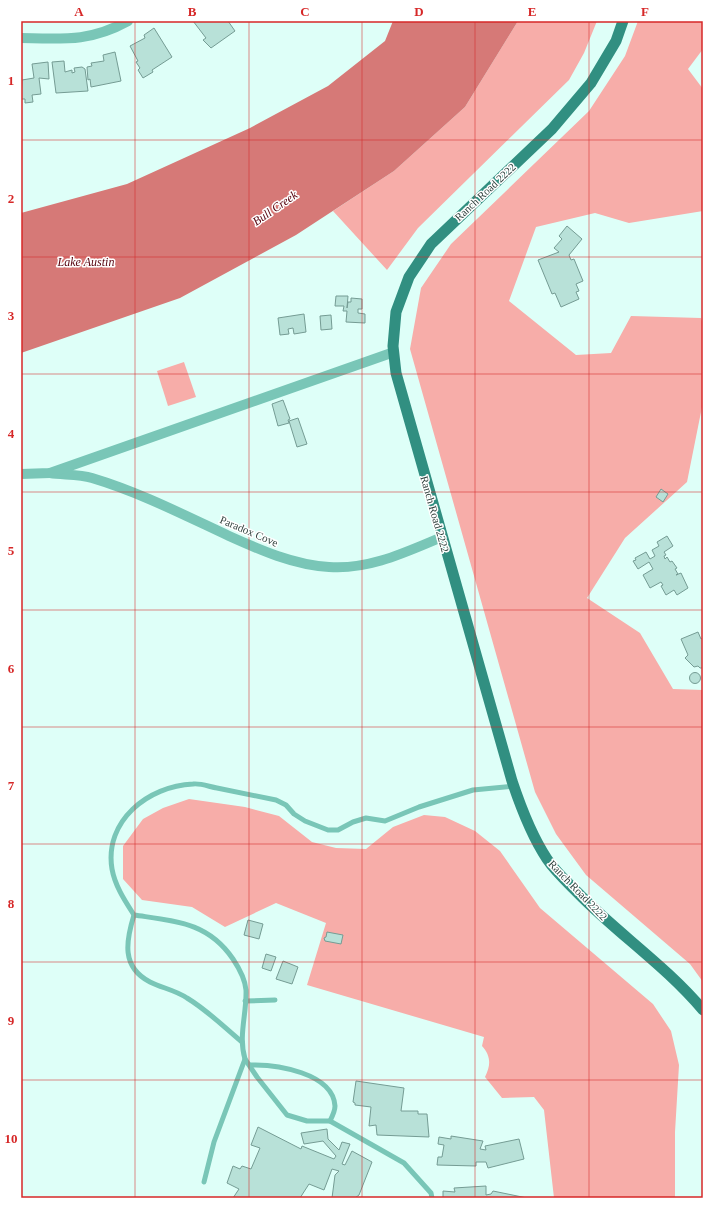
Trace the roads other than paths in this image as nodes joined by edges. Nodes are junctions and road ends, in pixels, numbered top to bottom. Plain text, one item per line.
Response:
1 (128, 21) edge
2 (623, 21) edge
3 (21, 38) edge
4 (394, 352) junction
5 (21, 474) edge
6 (50, 474) junction
7 (442, 537) junction
8 (514, 786) junction
9 (134, 915) junction
10 (275, 1000) dead end
11 (245, 1001) junction
12 (703, 1010) edge
13 (242, 1042) junction
14 (246, 1059) junction
15 (250, 1065) junction
16 (330, 1121) junction
17 (204, 1182) dead end
18 (432, 1198) edge

1 - 3 street
2 - 4 main road, Ranch Road 2222
4 - 6 street
4 - 7 main road, Ranch Road 2222
5 - 6 street, Paradox Cove
6 - 7 street, Paradox Cove
7 - 8 main road, Ranch Road 2222
8 - 9 lane
8 - 12 main road, Ranch Road 2222
9 - 11 lane
9 - 13 lane
10 - 11 lane
11 - 13 lane
13 - 14 lane
14 - 15 lane
14 - 17 lane
15 - 16 lane
15 - 16 lane
16 - 18 lane

